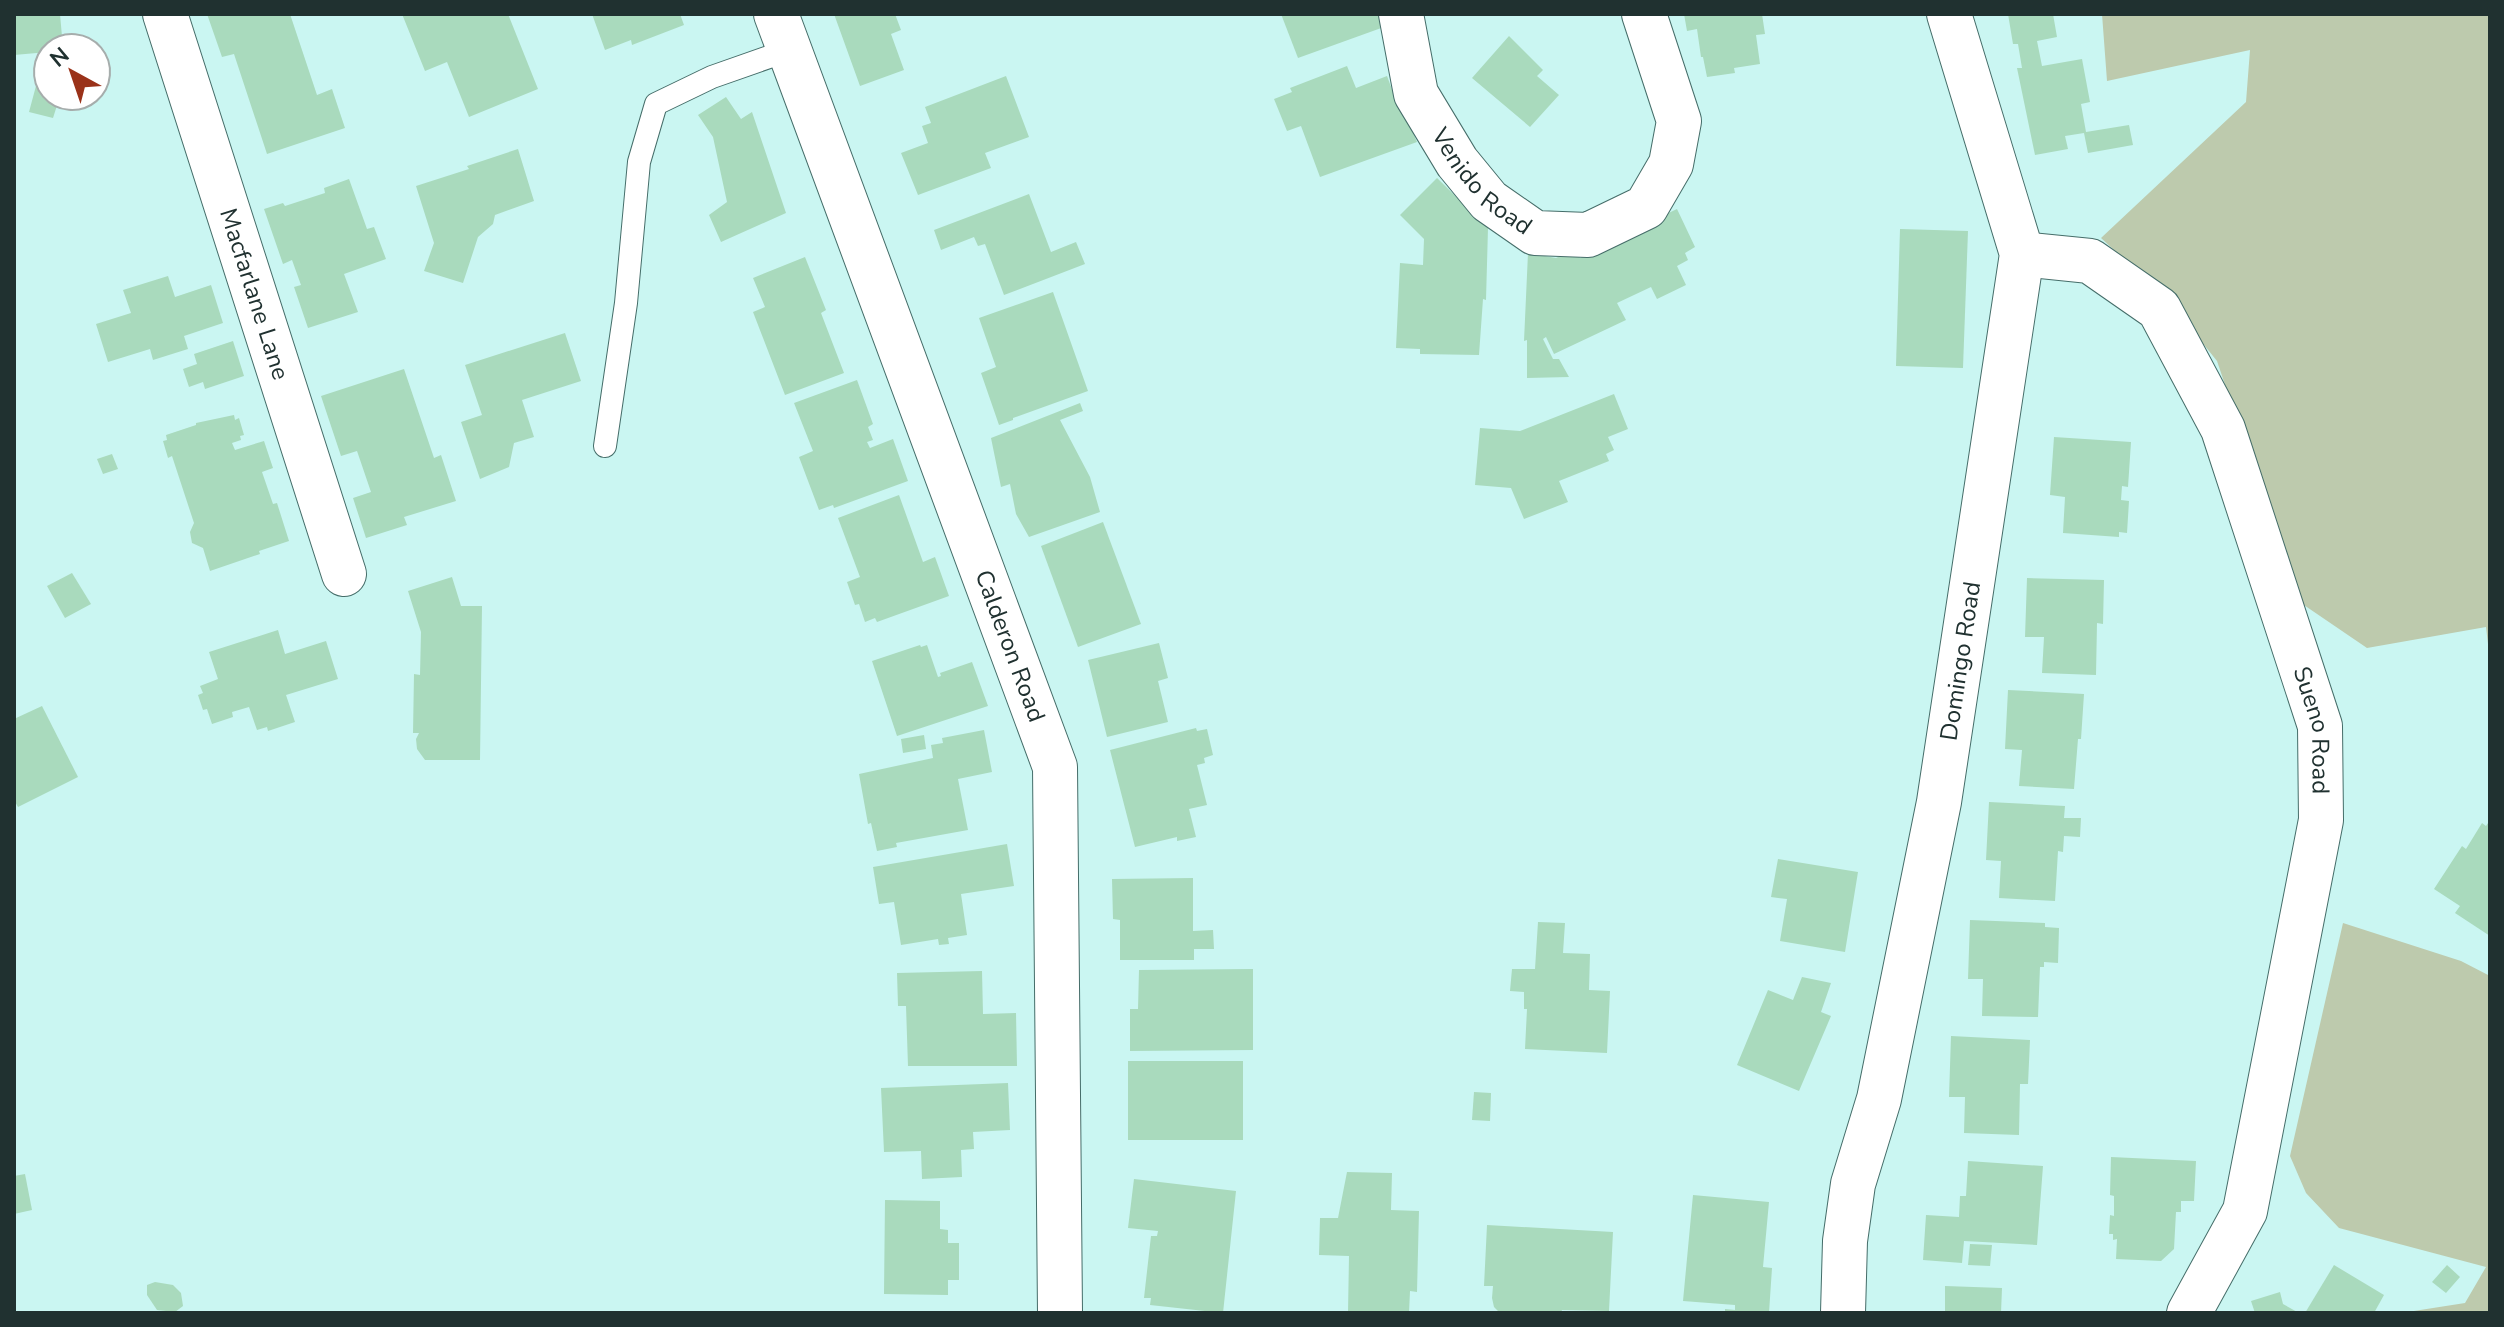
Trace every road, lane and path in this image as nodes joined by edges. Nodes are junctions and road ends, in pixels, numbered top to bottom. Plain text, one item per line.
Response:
1 (165, 14) edge
2 (1401, 14) edge
3 (1644, 14) edge
4 (1949, 14) edge
5 (782, 32) edge
6 (2022, 254) junction
7 (605, 446) dead end
8 (344, 574) dead end
9 (1060, 1313) edge
10 (1843, 1313) edge
11 (2189, 1313) edge

1 - 8 street, Macfarlane Lane
2 - 3 street, Venido Road
4 - 6 street, Domingo Road
5 - 7 lane
5 - 9 street, Calderon Road
6 - 10 street, Domingo Road
6 - 11 street, Sueno Road

